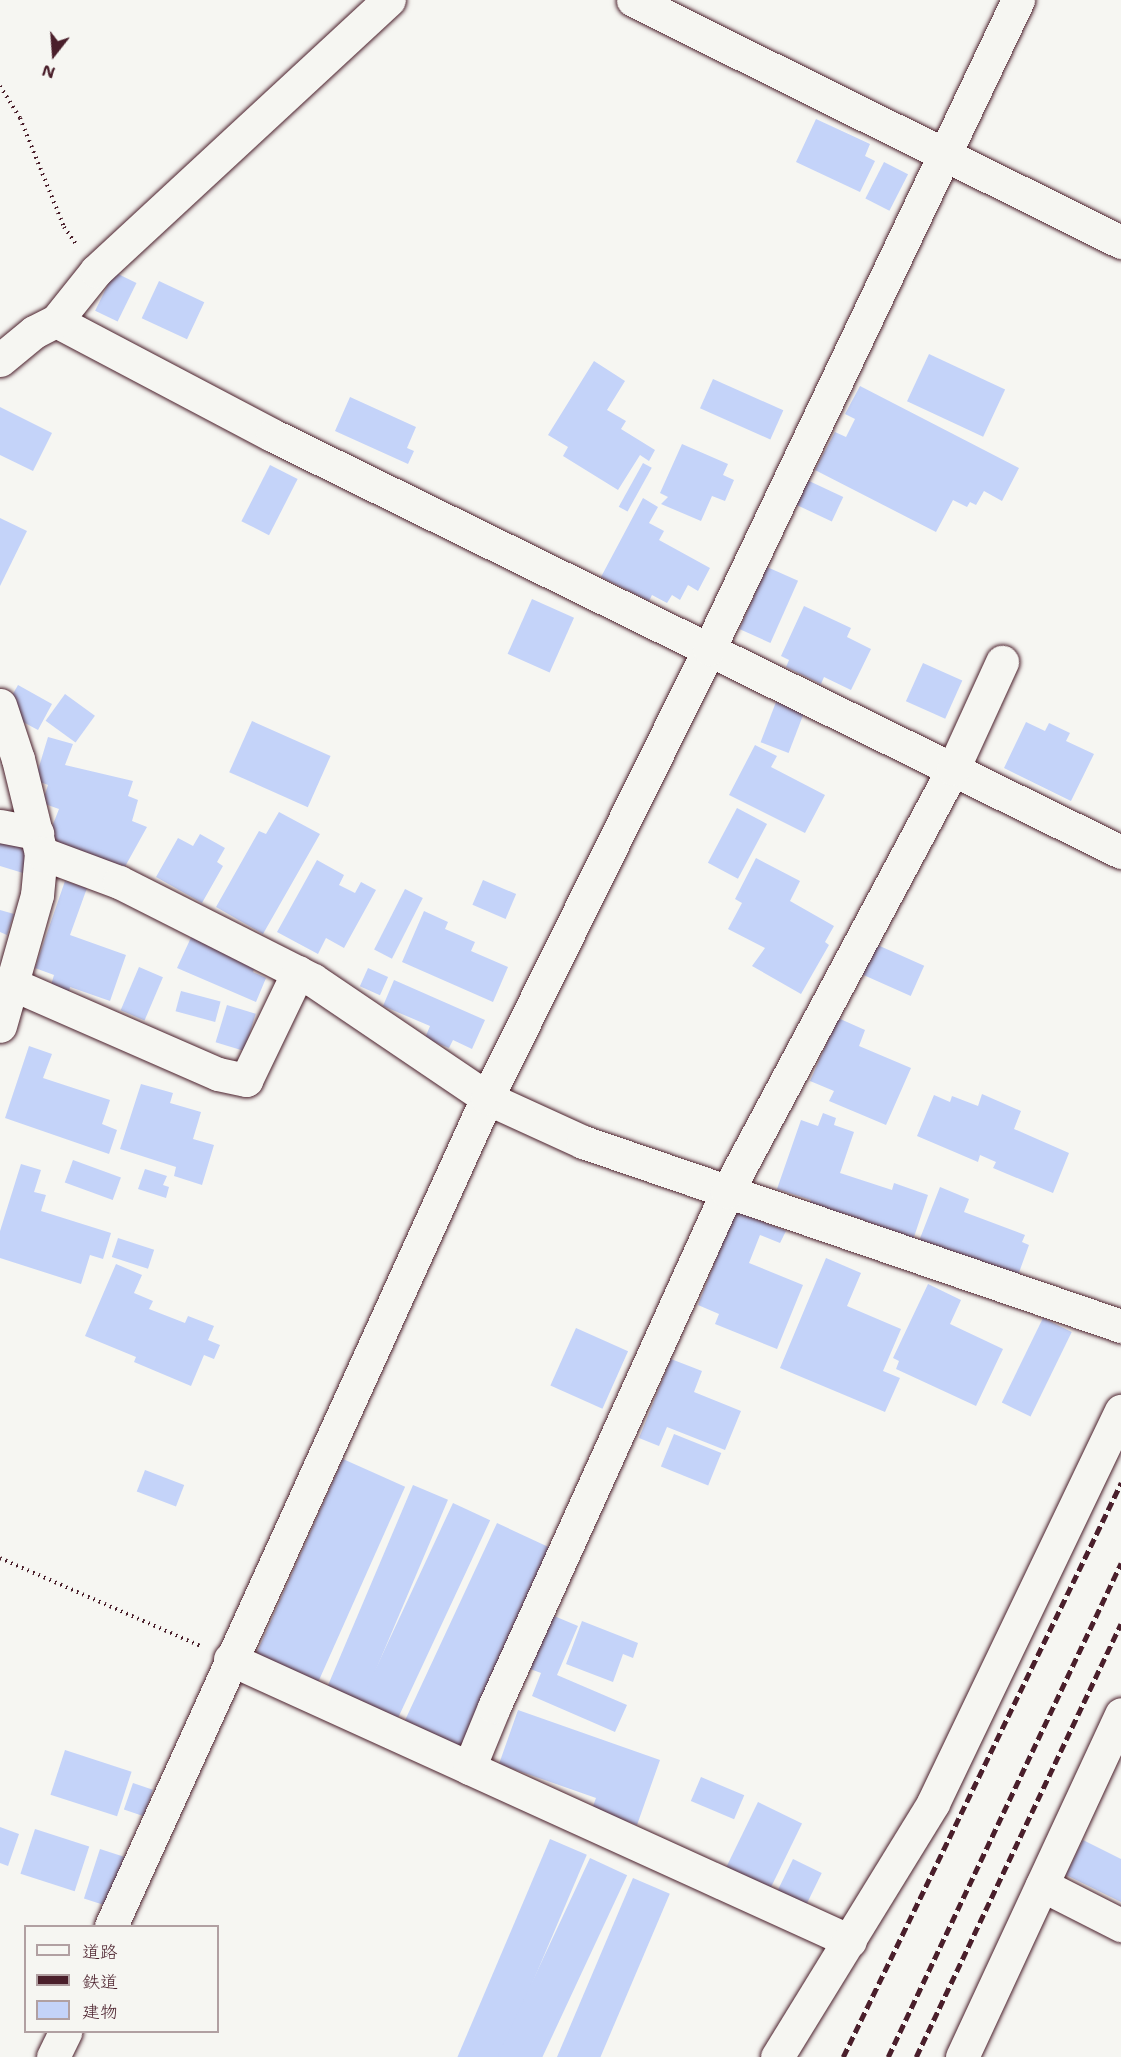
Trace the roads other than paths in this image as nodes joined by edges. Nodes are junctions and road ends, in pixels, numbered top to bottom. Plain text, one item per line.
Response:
1 (389, 0) edge
2 (633, 0) edge
3 (1018, 0) edge
4 (945, 154) junction
5 (1121, 242) edge
6 (56, 321) junction
7 (0, 360) edge
8 (709, 649) junction
9 (1002, 662) dead end
10 (0, 705) edge
11 (953, 769) junction
12 (0, 826) edge
13 (39, 843) junction
14 (1121, 852) edge
15 (298, 972) junction
16 (12, 984) junction
17 (0, 1026) edge
18 (487, 1098) junction
19 (727, 1192) junction
20 (1121, 1326) edge
21 (1121, 1411) edge
22 (230, 1659) junction
23 (1121, 1714) edge
24 (469, 1768) junction
25 (1109, 1771) edge
26 (1042, 1885) junction
27 (111, 1925) edge
28 (1121, 1925) edge
29 (850, 1941) junction
30 (64, 2033) edge
31 (53, 2057) edge
32 (777, 2057) edge
33 (962, 2057) edge

1 - 6 street
2 - 4 street
3 - 4 street
4 - 5 street
4 - 8 street
6 - 7 street
6 - 8 street
8 - 11 street
8 - 18 street
9 - 11 street
10 - 13 street
11 - 14 street
11 - 19 street
12 - 13 street
13 - 15 street
13 - 16 street
15 - 16 street
15 - 18 street
16 - 17 street
18 - 19 street
18 - 22 street
19 - 20 street
19 - 24 street
21 - 29 street
22 - 24 street
22 - 27 street
23 - 25 street
24 - 29 street
25 - 26 street
26 - 28 street
26 - 33 street
29 - 32 street
30 - 31 street

